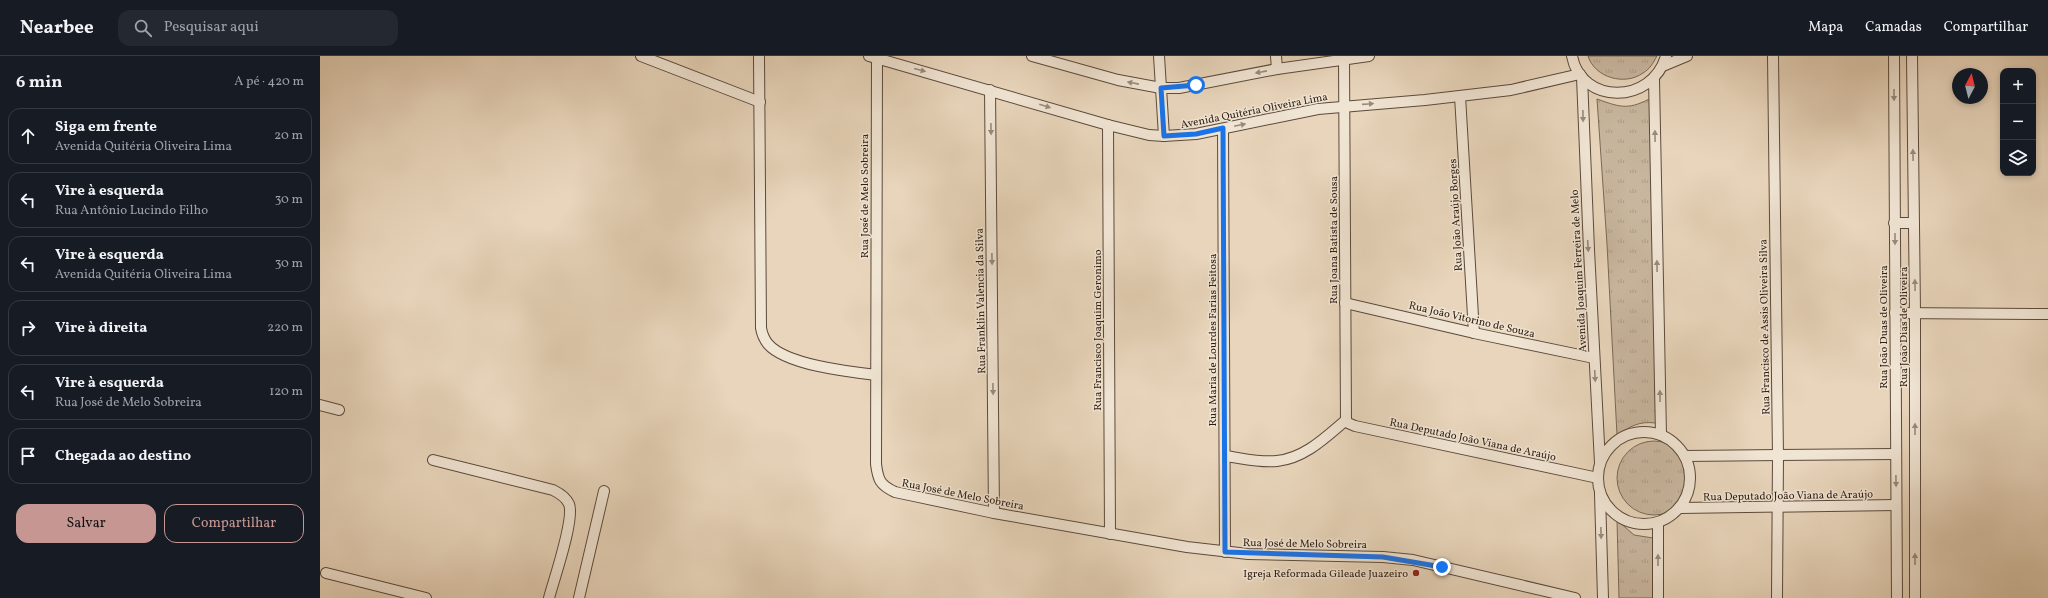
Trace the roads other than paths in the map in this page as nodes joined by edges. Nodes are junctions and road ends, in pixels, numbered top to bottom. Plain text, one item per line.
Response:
1 (642, 56) edge
2 (759, 56) edge
3 (1032, 56) edge
4 (1159, 56) edge
5 (1276, 56) edge
6 (1369, 56) edge
7 (1572, 56) edge
8 (1687, 56) edge
9 (1773, 56) edge
10 (1894, 56) edge
11 (1912, 56) edge
12 (873, 57) edge
13 (1344, 59) junction
14 (1664, 61) edge
15 (1277, 69) junction
16 (1581, 75) junction
17 (1654, 79) junction
18 (1161, 88) junction
19 (990, 90) junction
20 (1460, 96) junction
21 (760, 102) junction
22 (1344, 105) junction
23 (1108, 125) junction
24 (1223, 128) junction
25 (1164, 136) junction
26 (1894, 223) junction
27 (1914, 223) junction
28 (1345, 303) junction
29 (1915, 312) junction
30 (1895, 313) junction
31 (2048, 314) edge
32 (1474, 333) junction
33 (1594, 358) junction
34 (876, 375) junction
35 (320, 405) edge
36 (339, 410) dead end
37 (1346, 420) junction
38 (1661, 435) junction
39 (1896, 454) junction
40 (1225, 456) junction
41 (1685, 456) junction
42 (1778, 456) junction
43 (433, 460) dead end
44 (1600, 464) junction
45 (1598, 478) junction
46 (604, 491) dead end
47 (1600, 494) junction
48 (1896, 505) junction
49 (1777, 506) junction
50 (1680, 508) junction
51 (994, 513) junction
52 (1658, 523) junction
53 (1110, 534) junction
54 (1225, 552) junction
55 (326, 573) dead end
56 (426, 598) edge
57 (550, 598) edge
58 (579, 598) edge
59 (1575, 598) edge
60 (1603, 598) edge
61 (1658, 598) edge
62 (1777, 598) edge
63 (1897, 598) edge
64 (1915, 598) edge

1 - 21 street
2 - 21 street
18 -> 3 street
4 - 18 street
5 - 15 street
6 - 13 street
7 - 16 street
8 - 14 street
9 - 42 street, Rua Francisco de Assis Oliveira Silva
10 -> 26 street, Rua João Duas de Oliveira
27 -> 11 street, Rua João Dias de Oliveira
12 -> 19 street, Avenida Quitéria Oliveira Lima
12 - 34 street, Rua José de Melo Sobreira
13 - 15 street
13 - 22 street, Rua Joana Batista de Sousa
14 - 17 street
15 -> 18 street
16 - 17 street
16 - 20 street, Avenida Quitéria Oliveira Lima
16 -> 33 street, Avenida Joaquim Ferreira de Melo
38 -> 17 street
18 - 25 street
19 -> 23 street, Avenida Quitéria Oliveira Lima
19 -> 51 street, Rua Franklin Valencia da Silva
22 -> 20 street, Avenida Quitéria Oliveira Lima
20 - 32 street, Rua João Araújo Borges
21 - 34 street
24 -> 22 street, Avenida Quitéria Oliveira Lima
22 - 28 street, Rua Joana Batista de Sousa
23 - 25 street, Avenida Quitéria Oliveira Lima
23 - 53 street, Rua Francisco Joaquim Geronimo
24 - 25 street, Avenida Quitéria Oliveira Lima
24 - 40 street, Rua Maria de Lourdes Farias Feitosa
26 - 27 street
26 -> 30 street, Rua João Duas de Oliveira
29 -> 27 street, Rua João Dias de Oliveira
28 - 32 street, Rua João Vitorino de Souza
28 - 37 street, Rua Joana Batista de Sousa
29 - 30 street
29 - 31 street
64 -> 29 street, Rua João Dias de Oliveira
30 - 39 street, Rua João Duas de Oliveira
32 - 33 street, Rua João Vitorino de Souza
33 -> 44 street, Avenida Joaquim Ferreira de Melo
34 - 51 street, Rua José de Melo Sobreira
35 - 36 street
37 - 40 street
37 - 45 street, Rua Deputado João Viana de Araújo
38 - 41 street
38 - 44 street
39 - 42 street
39 -> 48 street, Rua João Duas de Oliveira
40 - 54 street, Rua Maria de Lourdes Farias Feitosa
41 - 42 street
41 - 50 street
42 - 49 street, Rua Francisco de Assis Oliveira Silva
43 - 57 street
44 - 45 street
45 - 47 street
46 - 58 street
47 - 52 street
47 -> 60 street
48 - 49 street, Rua Deputado João Viana de Araújo
48 - 63 street, Rua João Duas de Oliveira
49 - 50 street, Rua Deputado João Viana de Araújo
49 - 62 street, Rua Francisco de Assis Oliveira Silva
50 - 52 street
51 - 53 street, Rua José de Melo Sobreira
61 -> 52 street
53 - 54 street, Rua José de Melo Sobreira
54 - 59 street, Rua José de Melo Sobreira
55 - 56 street

